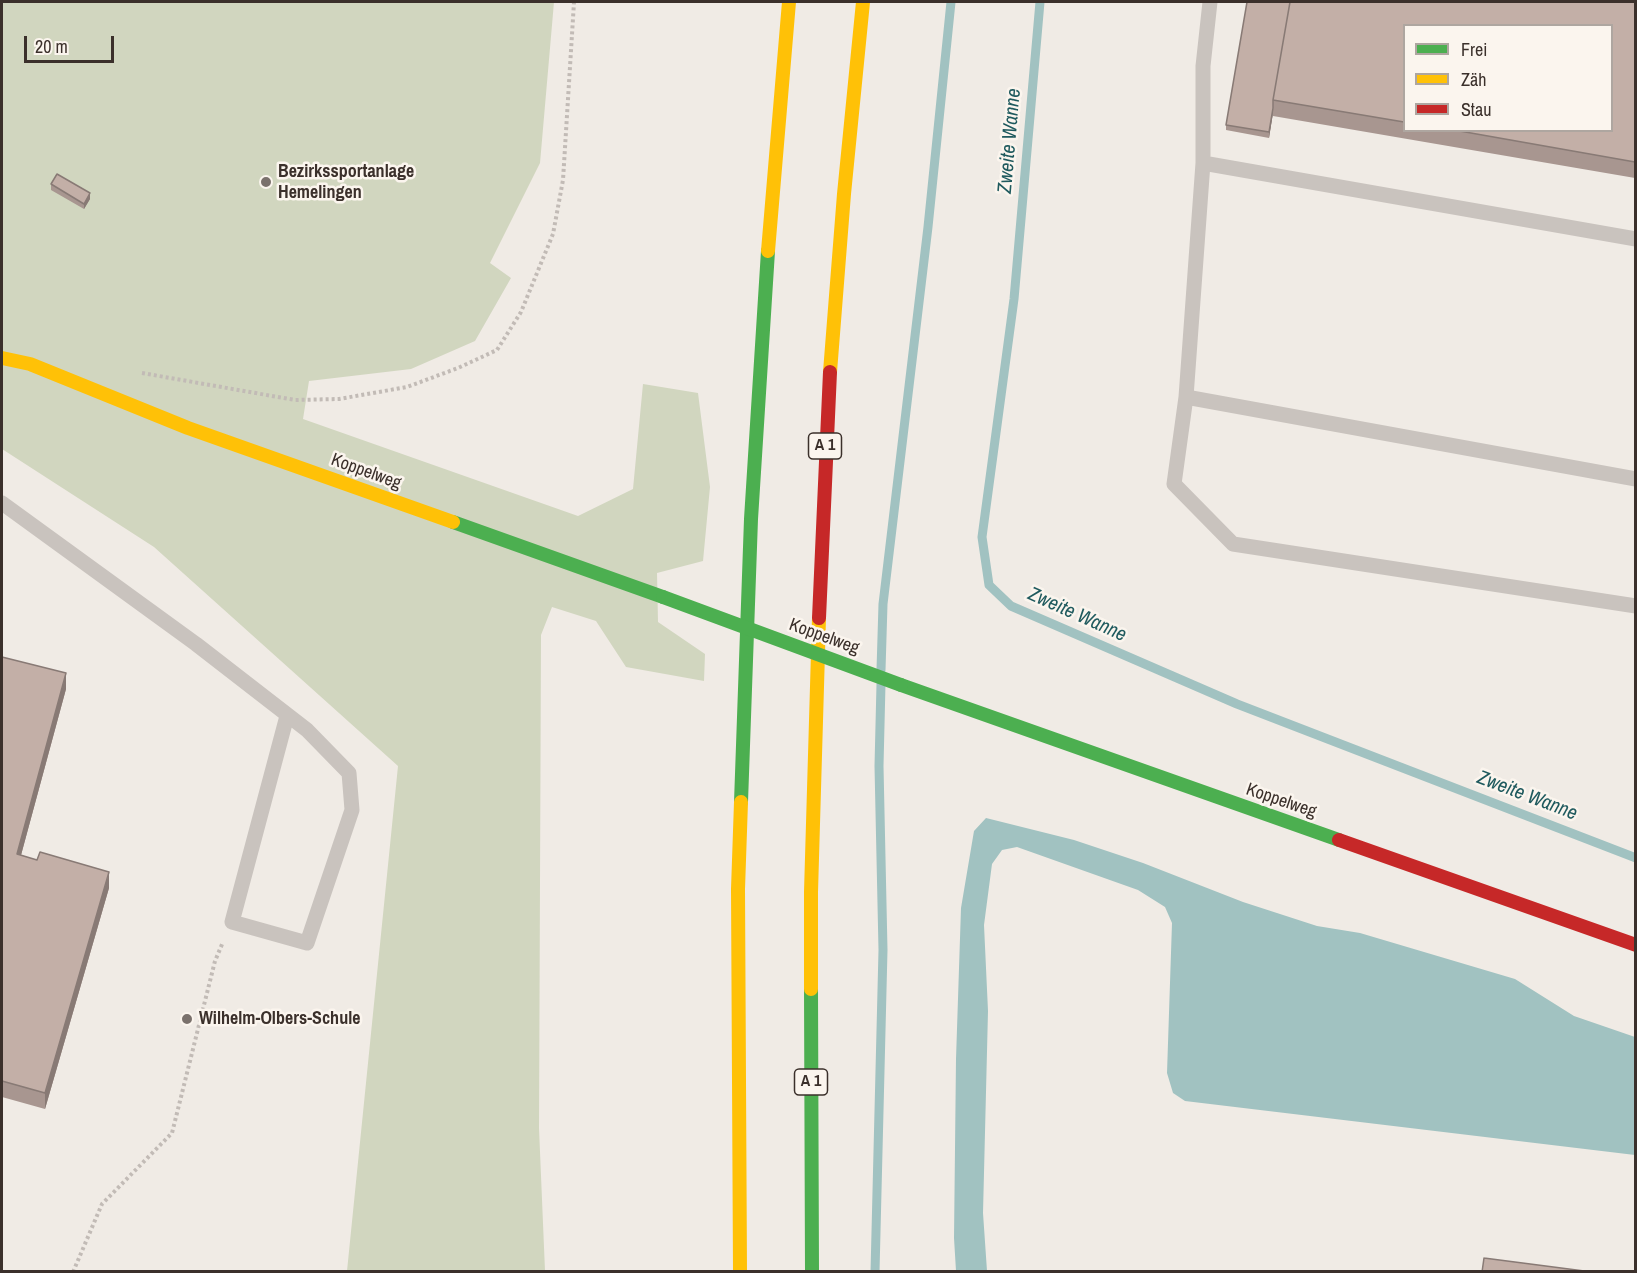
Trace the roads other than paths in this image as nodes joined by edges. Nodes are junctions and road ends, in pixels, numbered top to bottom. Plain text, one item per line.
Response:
1 (789, 2) edge
2 (863, 2) edge
3 (1210, 2) edge
4 (1203, 163) junction
5 (1635, 239) edge
6 (2, 358) edge
7 (1186, 397) junction
8 (1635, 478) edge
9 (2, 503) edge
10 (1635, 606) edge
11 (287, 716) junction
12 (1635, 945) edge
13 (740, 1272) edge
14 (812, 1272) edge

1 - 13 main road
2 - 14 main road, A 1
3 - 4 lane
4 - 5 lane
4 - 7 lane
6 - 12 main road, Koppelweg, bridge
7 - 8 lane
7 - 10 lane
9 - 11 lane
11 - 11 lane

